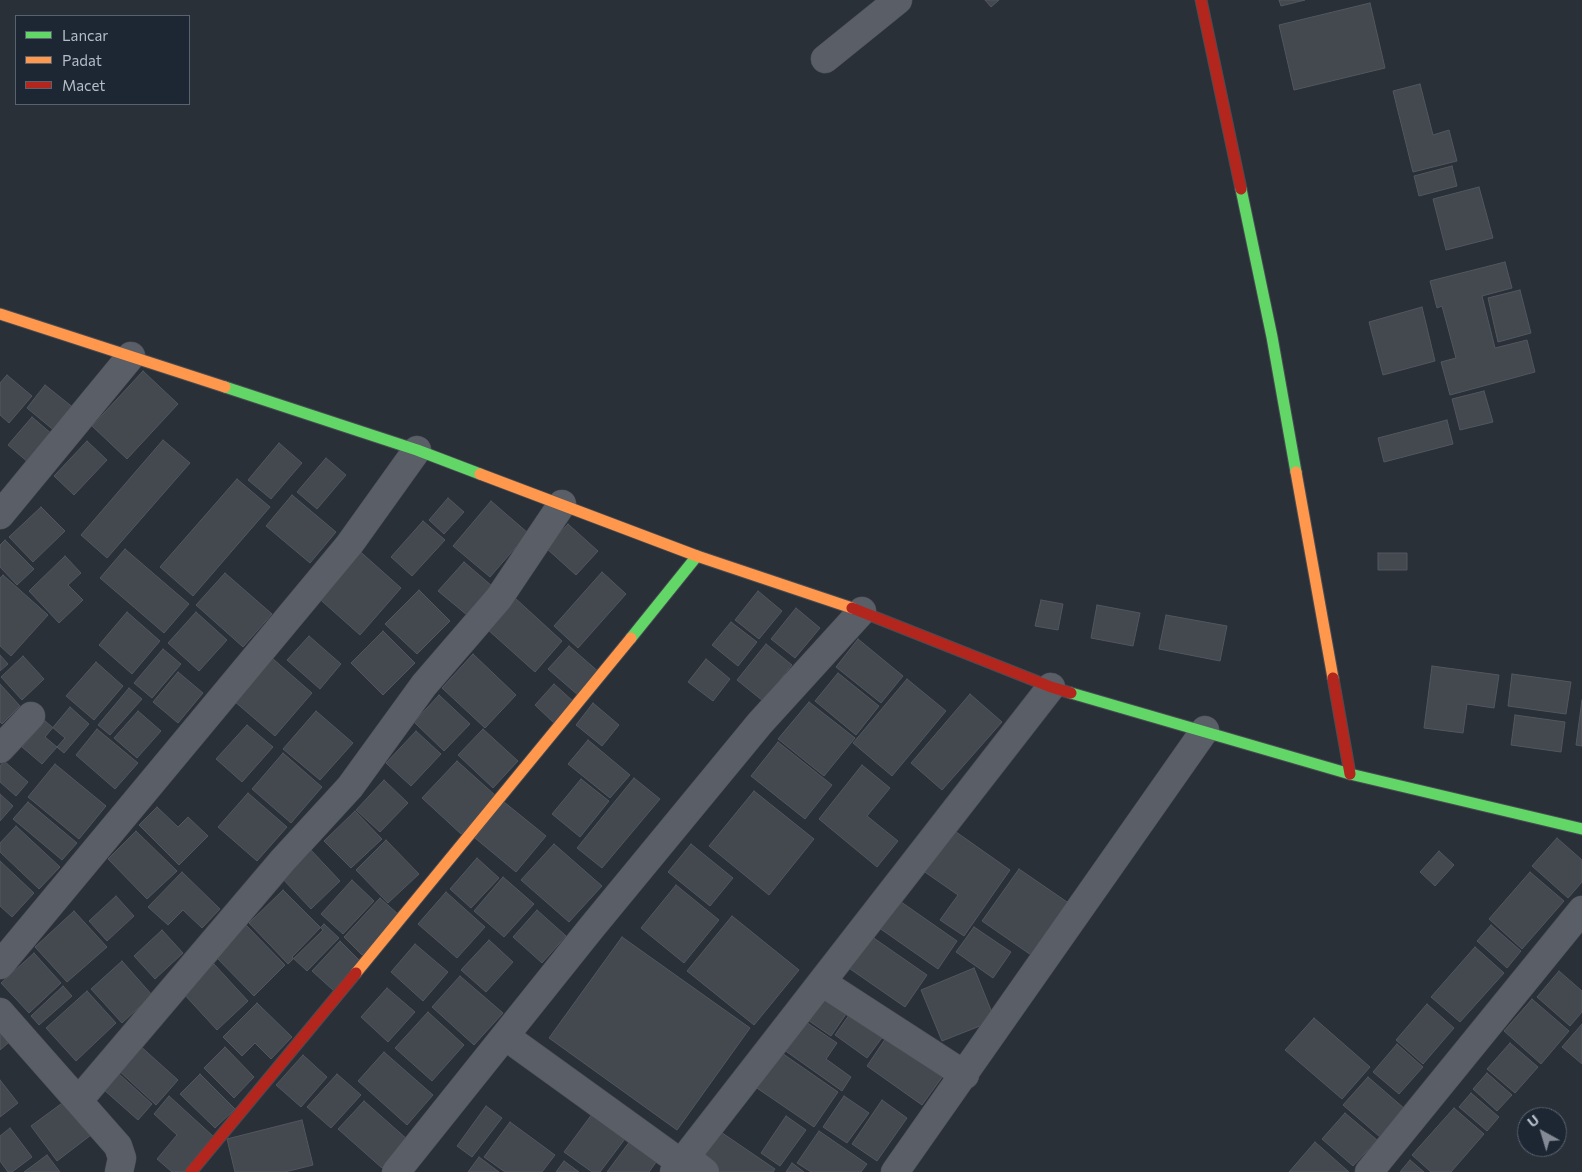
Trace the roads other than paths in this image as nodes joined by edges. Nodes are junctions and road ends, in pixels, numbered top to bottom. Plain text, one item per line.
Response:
1 (898, 0) edge
2 (1201, 0) edge
3 (825, 59) dead end
4 (0, 314) edge
5 (131, 356) junction
6 (417, 450) junction
7 (562, 504) junction
8 (0, 514) edge
9 (697, 556) junction
10 (862, 611) junction
11 (1051, 687) junction
12 (31, 716) dead end
13 (1205, 730) junction
14 (0, 749) edge
15 (1350, 774) junction
16 (1582, 829) edge
17 (1582, 910) edge
18 (0, 965) edge
19 (823, 983) junction
20 (0, 1012) edge
21 (505, 1036) junction
22 (965, 1074) junction
23 (78, 1100) junction
24 (686, 1166) edge
25 (119, 1172) edge
26 (190, 1172) edge
27 (396, 1172) edge
28 (895, 1172) edge
29 (1369, 1172) edge

1 - 3 street
2 - 15 main road
4 - 5 main road
5 - 6 main road
5 - 8 street
6 - 7 main road
6 - 18 street
7 - 9 main road
7 - 23 street
9 - 10 main road
9 - 26 main road
10 - 11 main road
10 - 21 street
11 - 13 main road
11 - 19 street
12 - 14 street
13 - 15 main road
13 - 22 street
15 - 16 main road
17 - 29 street
19 - 22 street
19 - 24 street
20 - 23 street
21 - 24 street
21 - 27 street
22 - 28 street
23 - 25 street

